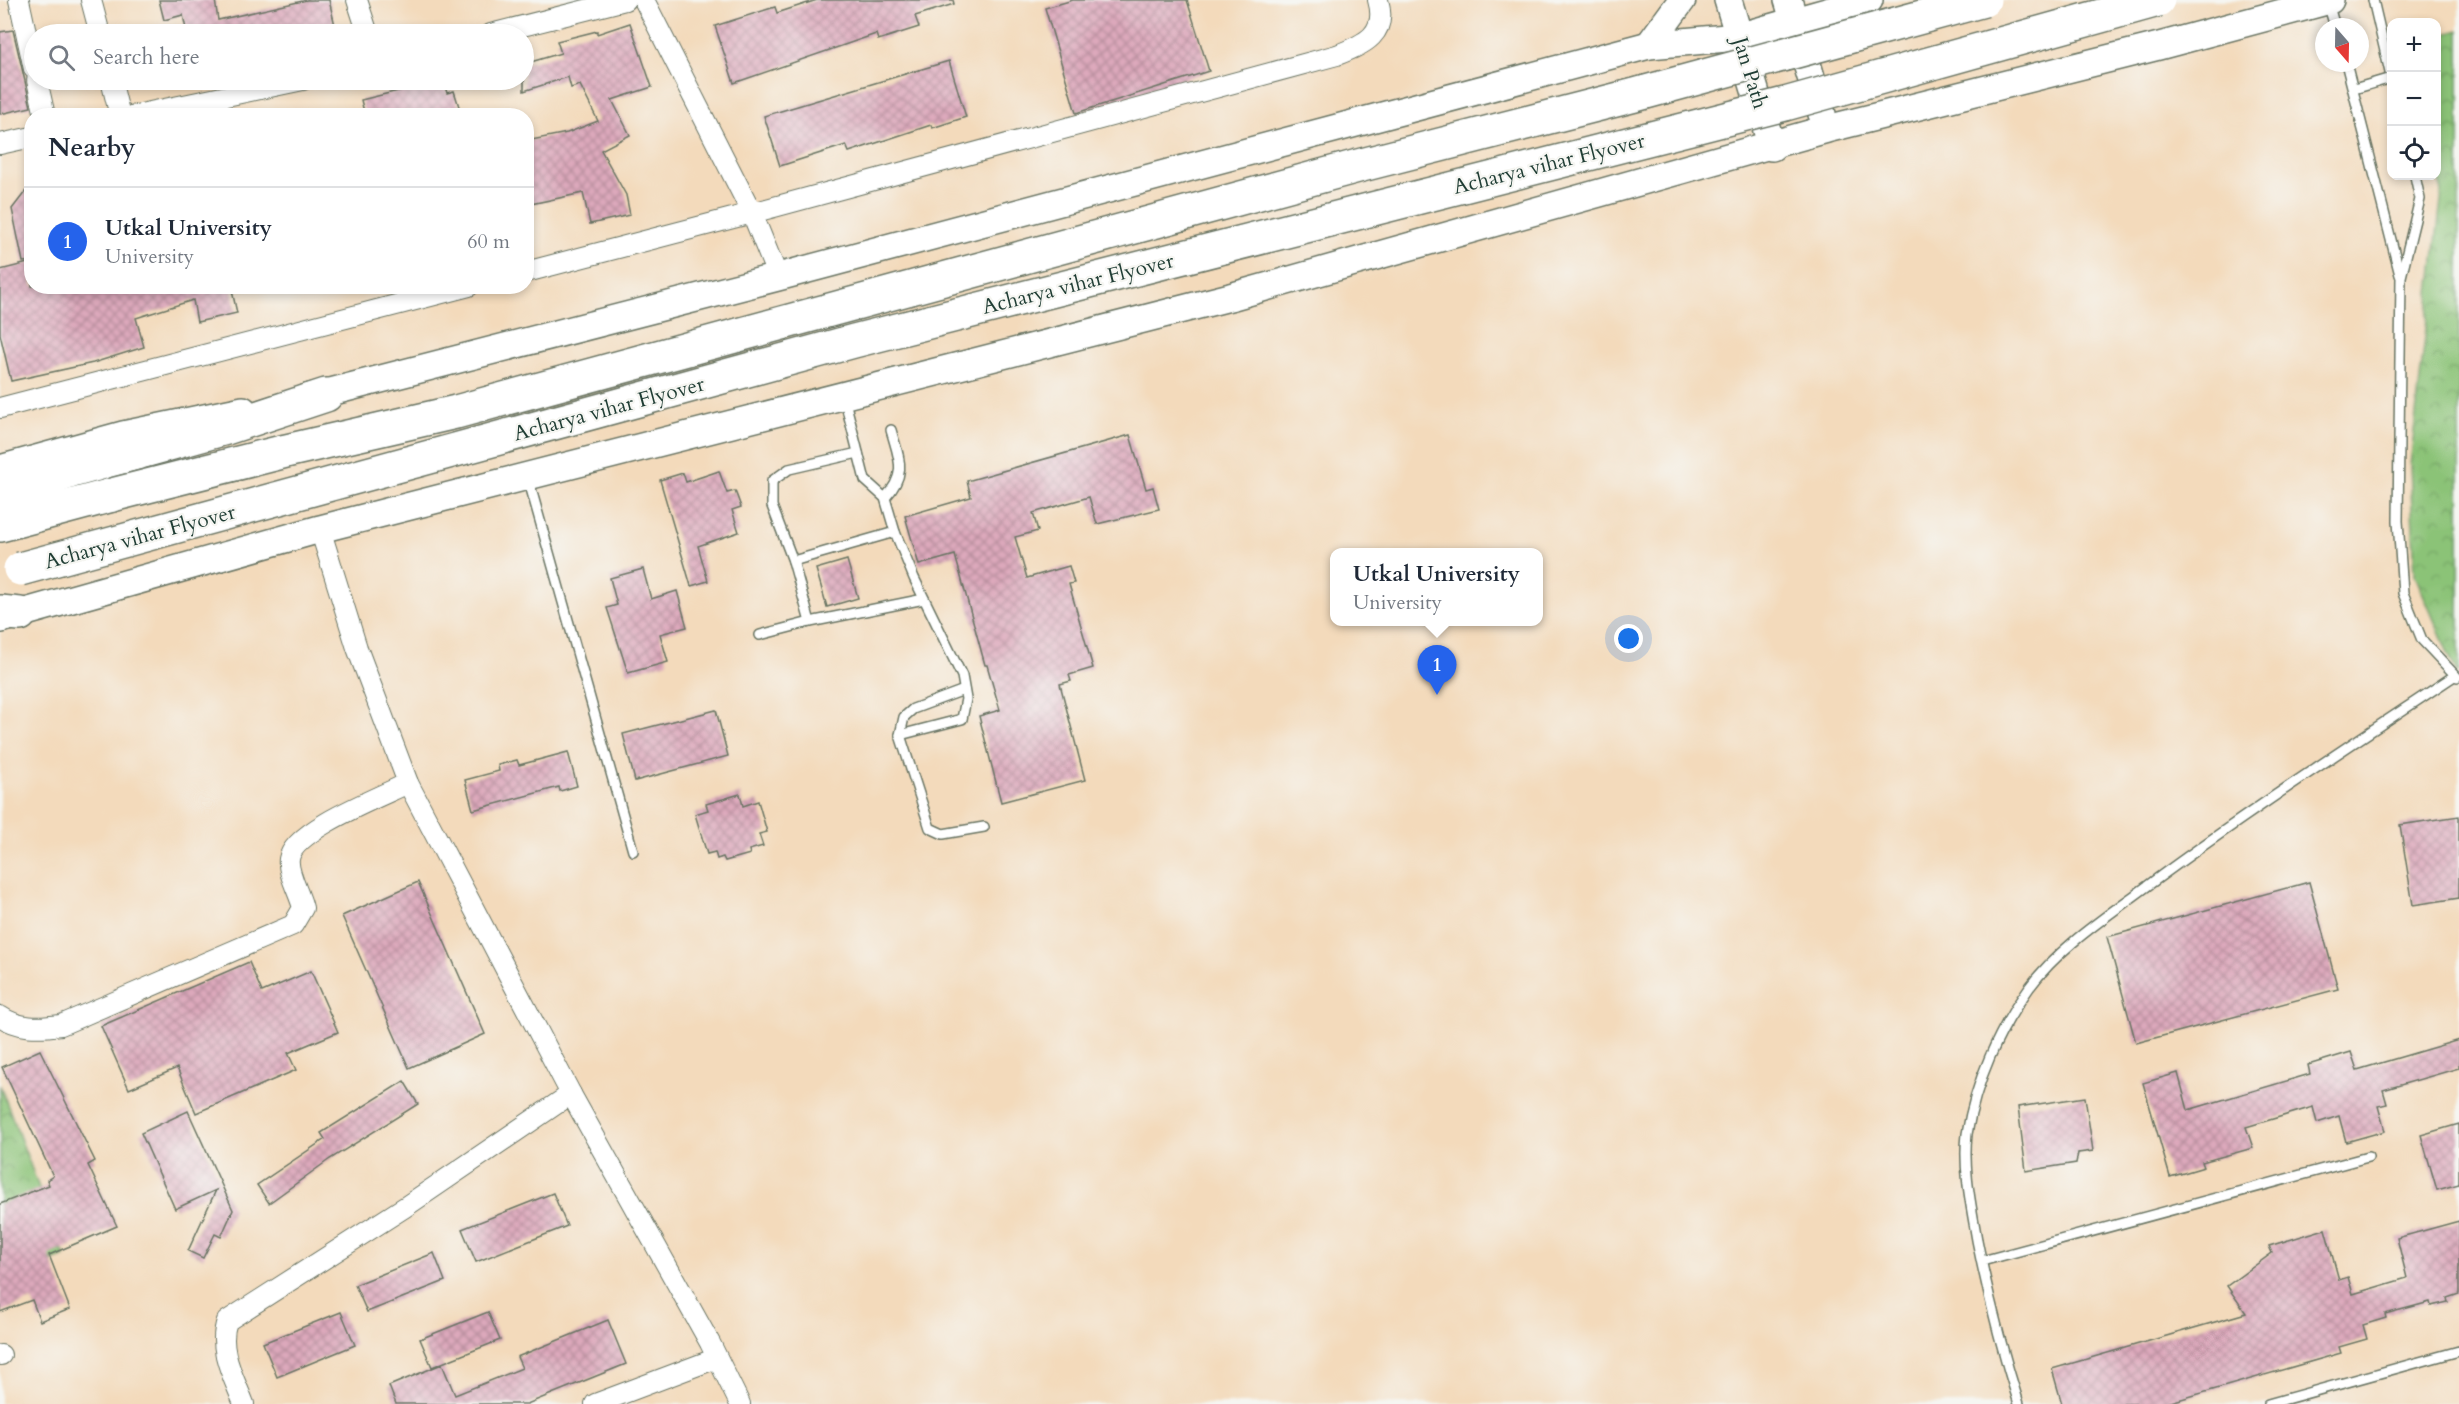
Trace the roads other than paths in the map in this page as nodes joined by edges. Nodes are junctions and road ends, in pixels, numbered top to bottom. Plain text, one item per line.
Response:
1 (19, 0) edge
2 (91, 0) edge
3 (357, 0) edge
4 (625, 0) edge
5 (644, 0) edge
6 (1378, 0) edge
7 (1682, 0) edge
8 (1728, 0) edge
9 (1869, 0) edge
10 (1984, 0) edge
11 (2158, 0) edge
12 (2329, 0) edge
13 (2373, 0) edge
14 (1790, 10) edge
15 (2333, 18) edge
16 (24, 24) edge
17 (97, 24) edge
18 (365, 24) edge
19 (530, 24) edge
20 (1738, 37) junction
21 (1649, 45) junction
22 (2349, 72) edge
23 (2389, 72) edge
24 (2387, 81) edge
25 (2354, 89) junction
26 (39, 90) edge
27 (114, 90) edge
28 (256, 90) edge
29 (43, 108) edge
30 (118, 108) edge
31 (170, 108) edge
32 (1827, 129) junction
33 (24, 139) edge
34 (0, 144) edge
35 (1772, 147) junction
36 (2416, 180) edge
37 (752, 213) junction
38 (534, 270) edge
39 (778, 277) junction
40 (2401, 277) junction
41 (438, 294) edge
42 (326, 394) junction
43 (843, 395) junction
44 (0, 408) edge
45 (891, 429) dead end
46 (858, 453) junction
47 (0, 469) edge
48 (527, 476) junction
49 (0, 497) edge
50 (885, 498) junction
51 (0, 525) edge
52 (320, 529) junction
53 (895, 532) junction
54 (793, 561) junction
55 (10, 571) edge
56 (924, 599) junction
57 (7, 615) edge
58 (810, 622) junction
59 (760, 635) dead end
60 (2456, 677) edge
61 (964, 690) junction
62 (900, 735) junction
63 (408, 783) junction
64 (984, 827) dead end
65 (633, 851) dead end
66 (0, 1016) edge
67 (571, 1094) junction
68 (2368, 1157) dead end
69 (1982, 1261) junction
70 (2459, 1351) edge
71 (717, 1358) junction
72 (244, 1404) edge
73 (595, 1404) edge
74 (740, 1404) edge
75 (2019, 1404) edge
76 (2268, 1404) edge

1 - 16 street
2 - 17 street
3 - 18 street
4 - 19 street
5 - 37 street
6 - 37 street
7 - 21 street
8 - 20 street, Jan Path
9 - 14 street
10 - 51 highway, Acharya vihar Flyover, bridge
11 - 55 highway, Acharya vihar Flyover, bridge
12 - 15 lane
12 - 32 street
13 - 23 lane
14 - 20 street
14 - 32 street
20 - 21 street
20 - 35 street, Jan Path
21 - 39 street
22 - 25 lane
24 - 25 lane
25 - 40 lane
26 - 29 street
27 - 30 street
28 - 31 street
32 - 35 street
33 - 34 street
35 - 43 street
36 - 40 lane
37 - 38 street
37 - 39 street
39 - 42 street
40 - 60 lane
41 - 44 street
42 - 47 street
42 - 49 highway
43 - 46 lane
43 - 48 street
45 - 50 lane
46 - 50 lane
46 - 54 lane
48 - 52 street
48 - 65 lane
50 - 53 lane
52 - 57 street
52 - 63 street
53 - 54 lane
53 - 56 lane
54 - 58 lane
56 - 58 lane
56 - 61 lane
58 - 59 lane
60 - 69 lane
61 - 62 lane
61 - 62 lane
62 - 64 lane
63 - 66 street
63 - 67 street
67 - 71 street
67 - 72 street
68 - 69 lane
69 - 75 lane
70 - 76 lane
71 - 73 street
71 - 74 street

